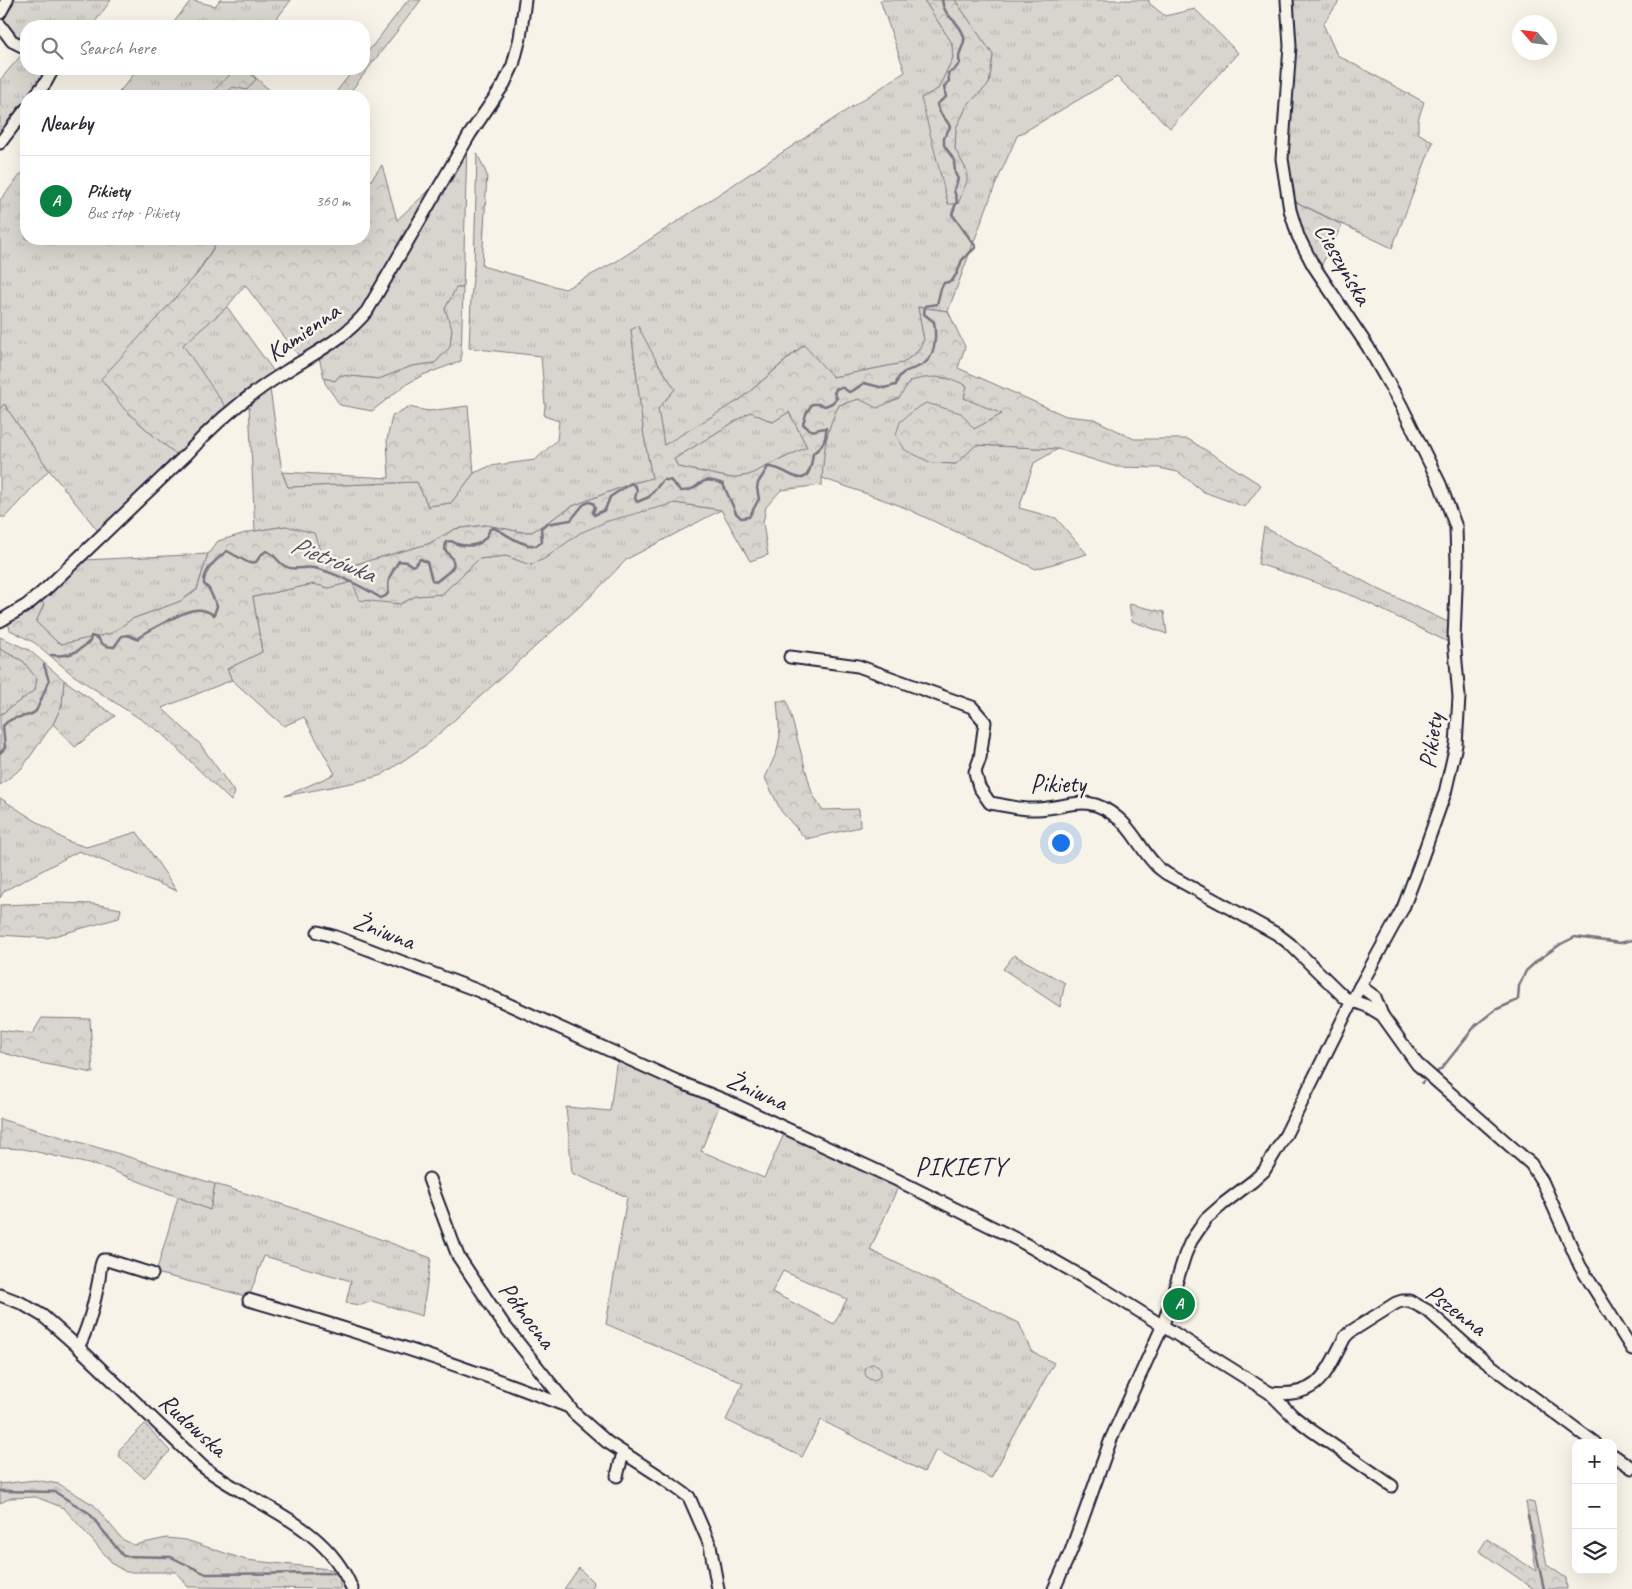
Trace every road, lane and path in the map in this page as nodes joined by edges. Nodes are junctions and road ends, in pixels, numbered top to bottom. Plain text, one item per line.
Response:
1 (7, 0) edge
2 (525, 0) edge
3 (1287, 0) edge
4 (0, 13) edge
5 (0, 25) edge
6 (20, 45) edge
7 (50, 75) edge
8 (40, 90) edge
9 (20, 116) edge
10 (0, 143) edge
11 (1456, 527) joint
12 (0, 621) edge
13 (790, 657) dead end
14 (318, 932) dead end
15 (1360, 986) junction
16 (1352, 1001) junction
17 (1382, 1015) junction
18 (429, 1179) dead end
19 (152, 1274) dead end
20 (0, 1295) edge
21 (248, 1300) dead end
22 (1163, 1325) junction
23 (78, 1347) junction
24 (1632, 1349) edge
25 (1270, 1393) junction
26 (570, 1407) junction
27 (1590, 1439) edge
28 (623, 1453) junction
29 (1617, 1458) edge
30 (1632, 1468) edge
31 (617, 1476) dead end
32 (1392, 1486) dead end
33 (352, 1589) edge
34 (718, 1589) edge
35 (1054, 1589) edge

1 - 4 street
2 - 12 street, Kamienna
3 - 11 street, Cieszyńska
5 - 6 street
7 - 8 street
9 - 10 street
11 - 15 street, Pikiety
13 - 16 street, Pikiety
14 - 22 street, Żniwna
15 - 16 street, Pikiety
15 - 17 street
16 - 17 street
16 - 22 street, Pikiety
17 - 24 street
18 - 26 street, Północna
19 - 23 street
20 - 23 street, Rudowska
21 - 26 street
22 - 25 street
22 - 35 street, Pikiety
23 - 33 street, Rudowska
25 - 27 street, Pszenna
25 - 32 street
26 - 28 street, Północna
28 - 31 street
28 - 34 street, Północna
29 - 30 street

